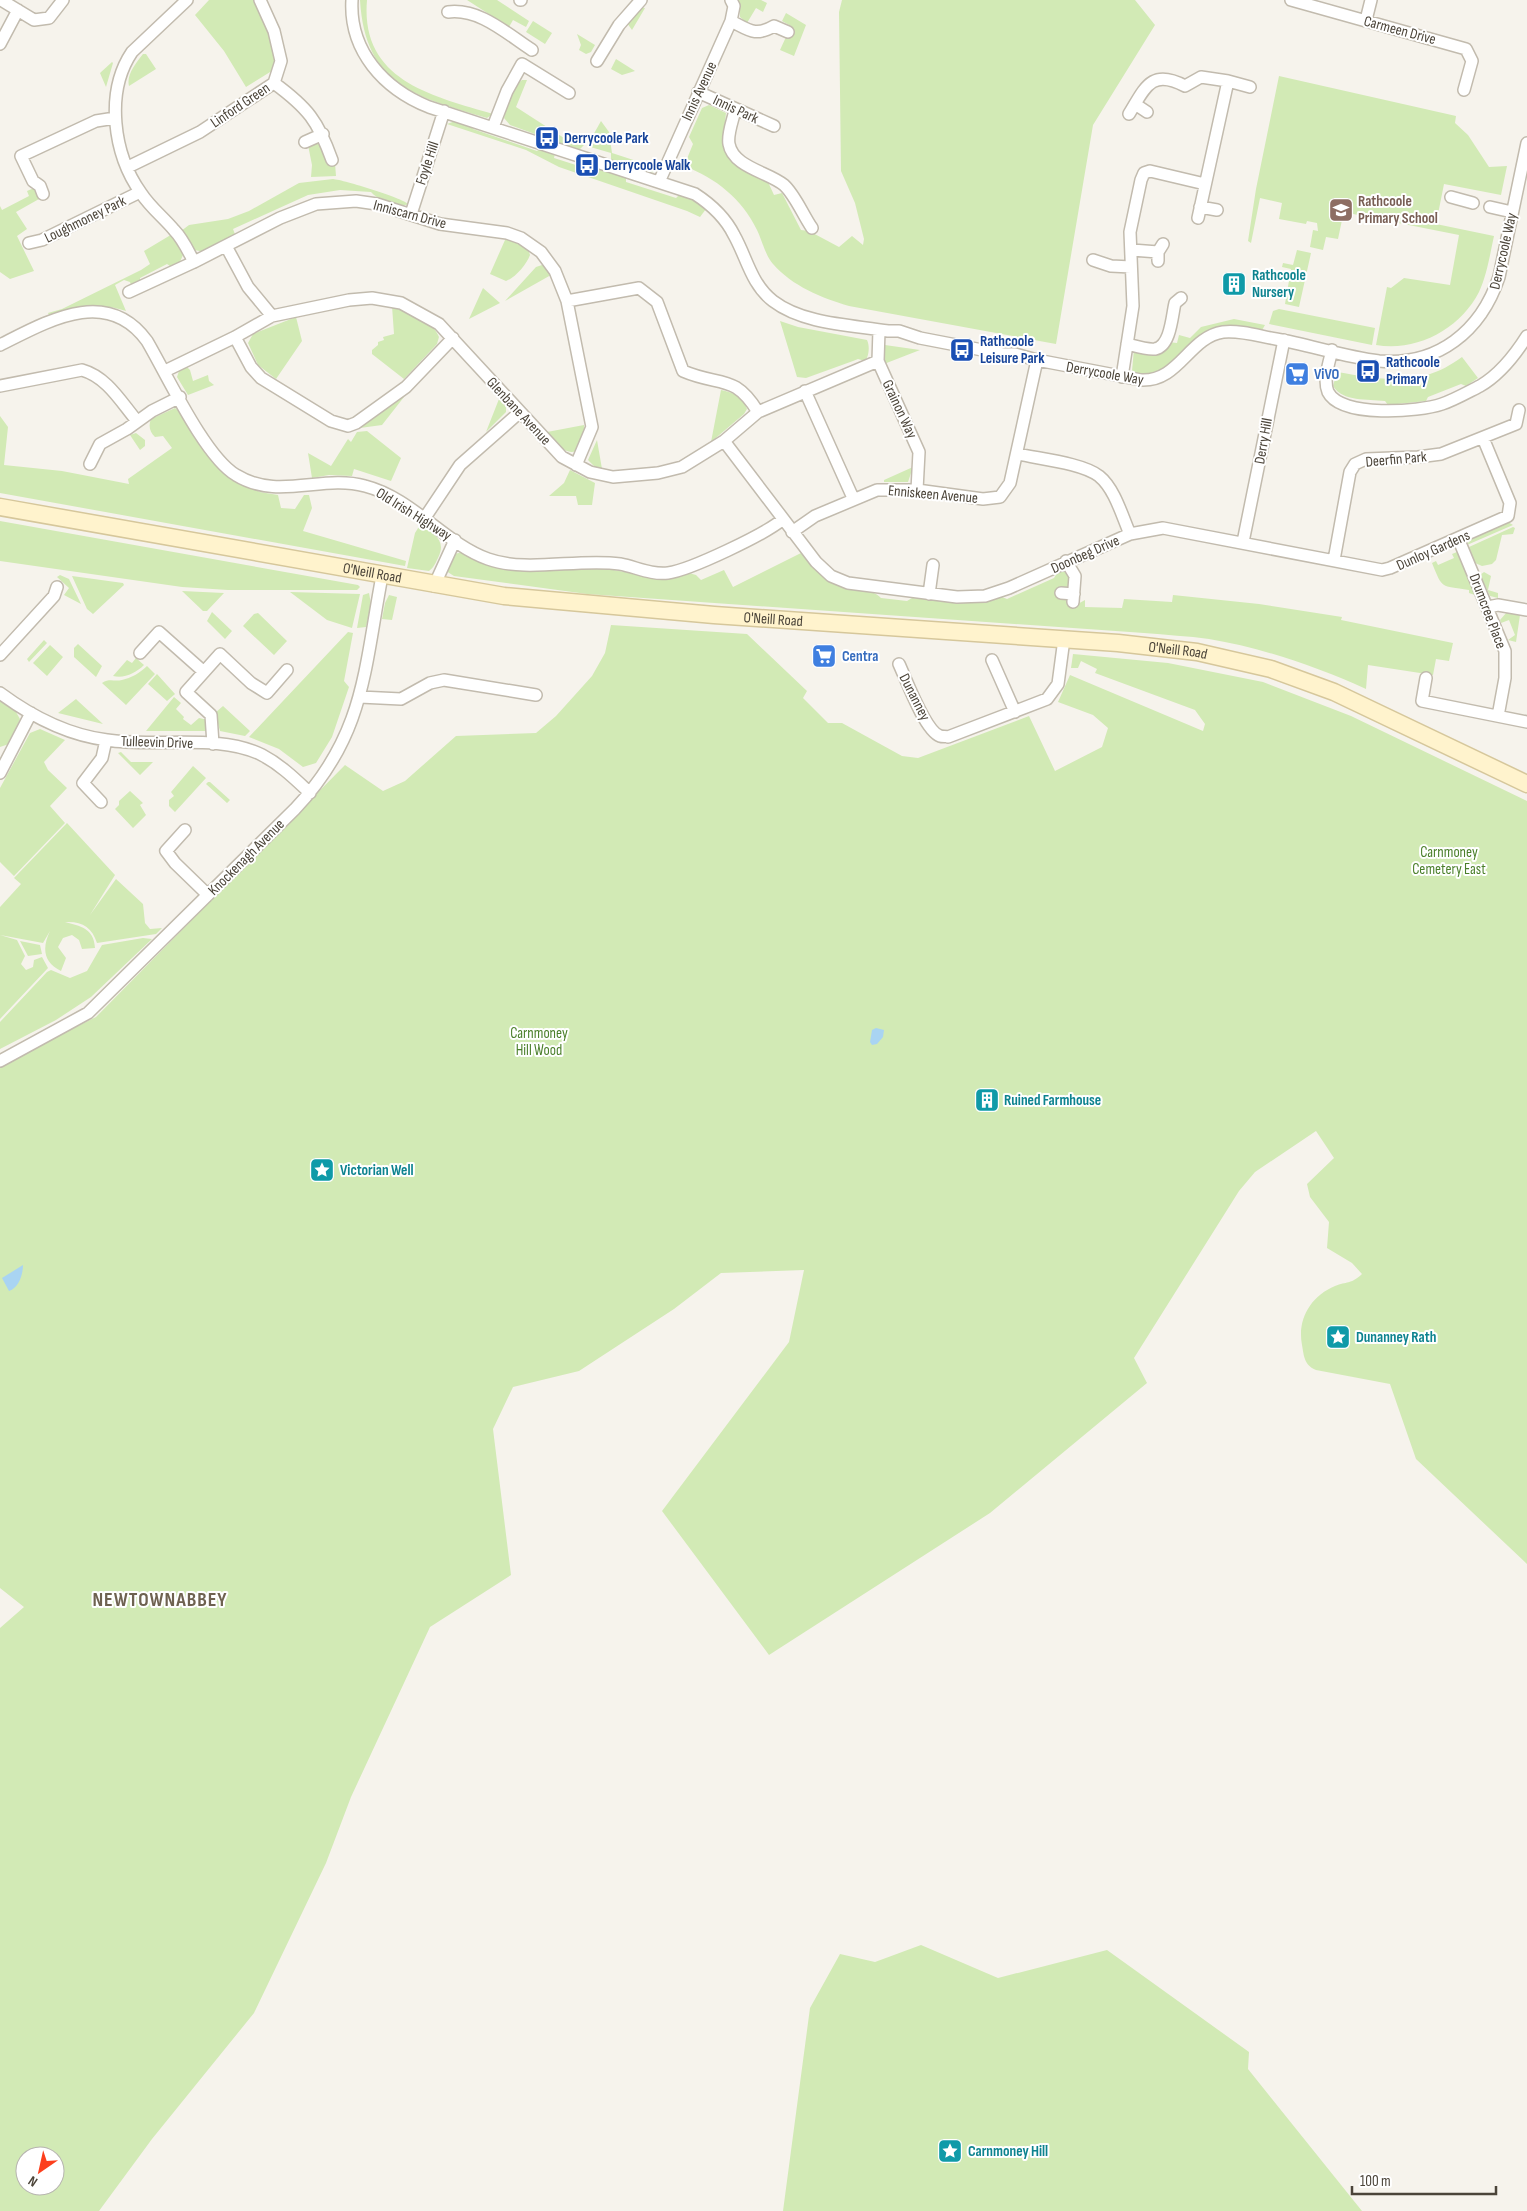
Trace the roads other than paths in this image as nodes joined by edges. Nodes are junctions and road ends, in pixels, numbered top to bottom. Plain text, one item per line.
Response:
1 (1, 0) edge
2 (63, 0) edge
3 (187, 0) edge
4 (260, 0) edge
5 (352, 0) edge
6 (641, 0) edge
7 (731, 0) edge
8 (1291, 0) edge
9 (1372, 0) edge
10 (18, 10) junction
11 (448, 12) dead end
12 (1366, 20) junction
13 (731, 21) junction
14 (788, 32) dead end
15 (0, 44) edge
16 (597, 61) dead end
17 (522, 64) junction
18 (1228, 81) junction
19 (274, 83) junction
20 (1250, 87) dead end
21 (1464, 90) dead end
22 (698, 92) junction
23 (569, 93) dead end
24 (1135, 104) junction
25 (735, 110) junction
26 (444, 111) junction
27 (1147, 112) dead end
28 (1129, 114) dead end
29 (115, 118) junction
30 (774, 126) dead end
31 (493, 127) junction
32 (323, 134) junction
33 (305, 142) dead end
34 (1527, 143) edge
35 (332, 160) dead end
36 (128, 167) junction
37 (659, 182) junction
38 (1205, 184) junction
39 (140, 192) junction
40 (43, 194) dead end
41 (1451, 197) dead end
42 (1473, 203) dead end
43 (1490, 207) dead end
44 (1217, 210) dead end
45 (1512, 212) junction
46 (411, 214) junction
47 (812, 228) dead end
48 (29, 243) dead end
49 (226, 246) junction
50 (1132, 250) junction
51 (1160, 252) dead end
52 (1093, 260) dead end
53 (194, 262) junction
54 (1131, 267) junction
55 (129, 292) dead end
56 (1181, 298) dead end
57 (567, 301) junction
58 (272, 316) junction
59 (879, 330) junction
60 (1527, 336) edge
61 (235, 337) junction
62 (453, 338) junction
63 (1284, 340) junction
64 (1, 343) edge
65 (1127, 344) junction
66 (1332, 350) junction
67 (1037, 360) junction
68 (878, 361) junction
69 (165, 370) junction
70 (1122, 377) junction
71 (0, 386) edge
72 (805, 391) junction
73 (180, 397) junction
74 (1519, 410) dead end
75 (520, 412) junction
76 (758, 412) junction
77 (137, 421) junction
78 (1484, 438) junction
79 (724, 441) junction
80 (1018, 454) junction
81 (90, 464) dead end
82 (576, 465) junction
83 (917, 490) junction
84 (853, 498) junction
85 (0, 507) edge
86 (424, 519) junction
87 (783, 519) junction
88 (792, 532) junction
89 (1130, 534) junction
90 (1458, 538) junction
91 (455, 540) junction
92 (1244, 542) junction
93 (1334, 560) junction
94 (1066, 561) junction
95 (933, 565) dead end
96 (382, 576) junction
97 (434, 586) junction
98 (57, 587) dead end
99 (1060, 593) dead end
100 (929, 594) junction
101 (1488, 608) junction
102 (1527, 610) edge
103 (1064, 639) junction
104 (140, 653) dead end
105 (0, 655) edge
106 (992, 660) dead end
107 (899, 664) dead end
108 (287, 670) dead end
109 (204, 672) junction
110 (1426, 678) dead end
111 (0, 693) edge
112 (536, 695) dead end
113 (360, 697) junction
114 (1015, 712) junction
115 (31, 713) junction
116 (1498, 716) junction
117 (1527, 722) edge
118 (106, 740) junction
119 (213, 744) junction
120 (4, 756) edge
121 (0, 773) edge
122 (1527, 784) edge
123 (310, 793) junction
124 (101, 802) dead end
125 (185, 830) dead end
126 (208, 895) junction
127 (0, 1060) edge

1 - 10 street
2 - 10 street
3 - 29 street
4 - 19 street, Linford Green
5 - 26 street, Derrycoole Way
6 - 16 street
7 - 13 street, Innis Avenue
8 - 12 street, Carmeen Drive
9 - 12 street
10 - 15 street
11 - 17 street
12 - 21 street, Carmeen Drive
13 - 14 street
13 - 22 street, Innis Avenue
17 - 23 street
17 - 31 street
18 - 20 street
18 - 24 street
18 - 38 street
19 - 32 street
19 - 36 street, Linford Green
22 - 25 street, Innis Park
22 - 37 street, Innis Avenue
24 - 27 street
24 - 28 street
25 - 30 street, Innis Park
25 - 47 street
26 - 31 street, Derrycoole Way
26 - 46 street, Foyle Hill
29 - 36 street
29 - 40 street
31 - 37 street, Derrycoole Way
32 - 33 street
32 - 35 street
34 - 45 street, Derrycoole Way
36 - 39 street
37 - 59 street, Derrycoole Way
38 - 44 street
38 - 50 street
39 - 48 street, Loughmoney Park
39 - 53 street
41 - 42 street
43 - 45 street
45 - 66 street, Derrycoole Way
46 - 49 street, Inniscarn Drive
46 - 57 street, Inniscarn Drive
49 - 53 street, Inniscarn Drive
49 - 58 street
50 - 51 street
50 - 54 street
52 - 54 street
53 - 55 street, Inniscarn Drive
54 - 65 street
56 - 65 street
57 - 76 street
57 - 82 street, Inniscarn Drive
58 - 61 street, Glenbane Avenue
58 - 62 street, Glenbane Avenue
59 - 67 street, Derrycoole Way
59 - 68 street, Grainon Way
60 - 66 street
61 - 62 street
61 - 69 street, Glenbane Avenue
62 - 75 street, Glenbane Avenue
63 - 66 street, Derrycoole Way
63 - 70 street, Derrycoole Way
63 - 92 street, Derry Hill
64 - 69 street, Old Irish Highway
65 - 70 street
67 - 70 street, Derrycoole Way
67 - 80 street, Enniskeen Avenue
68 - 72 street, Glenbane Avenue
68 - 83 street, Grainon Way
69 - 73 street, Old Irish Highway
71 - 77 street
72 - 76 street, Glenbane Avenue
72 - 84 street
73 - 77 street
73 - 86 street, Old Irish Highway
74 - 78 street, Deerfin Park
75 - 82 street, Glenbane Avenue
75 - 86 street
76 - 79 street, Glenbane Avenue
77 - 81 street
78 - 90 street, Dunloy Gardens
78 - 93 street, Deerfin Park
79 - 82 street, Glenbane Avenue
79 - 87 street, Doonbeg Drive
80 - 83 street, Enniskeen Avenue
80 - 89 street
83 - 84 street, Enniskeen Avenue
84 - 88 street, Enniskeen Avenue
85 - 96 main road, O'Neill Road
86 - 91 street, Old Irish Highway
87 - 88 street, Doonbeg Drive
87 - 91 street, Old Irish Highway
88 - 100 street, Doonbeg Drive
89 - 92 street, Doonbeg Drive
89 - 94 street, Doonbeg Drive
90 - 93 street, Dunloy Gardens
90 - 101 street, Drumcree Place
91 - 97 street
92 - 93 street, Dunloy Gardens
94 - 99 street
94 - 100 street, Doonbeg Drive
95 - 100 street
96 - 97 main road, O'Neill Road
96 - 113 street, Knockenagh Avenue
97 - 103 main road, O'Neill Road
98 - 105 street
101 - 102 street
101 - 116 street, Drumcree Place
103 - 114 street, Dunanney
103 - 122 main road, O'Neill Road
104 - 109 street
106 - 114 street
107 - 114 street, Dunanney
108 - 109 street
109 - 119 street
110 - 116 street
111 - 115 street, Tulleevin Drive
112 - 113 street
113 - 123 street, Knockenagh Avenue
115 - 118 street, Tulleevin Drive
115 - 120 street
116 - 117 street
118 - 119 street, Tulleevin Drive
118 - 124 street
119 - 123 street, Tulleevin Drive
120 - 121 street
123 - 126 street, Knockenagh Avenue
125 - 126 street
126 - 127 street, Knockenagh Avenue

